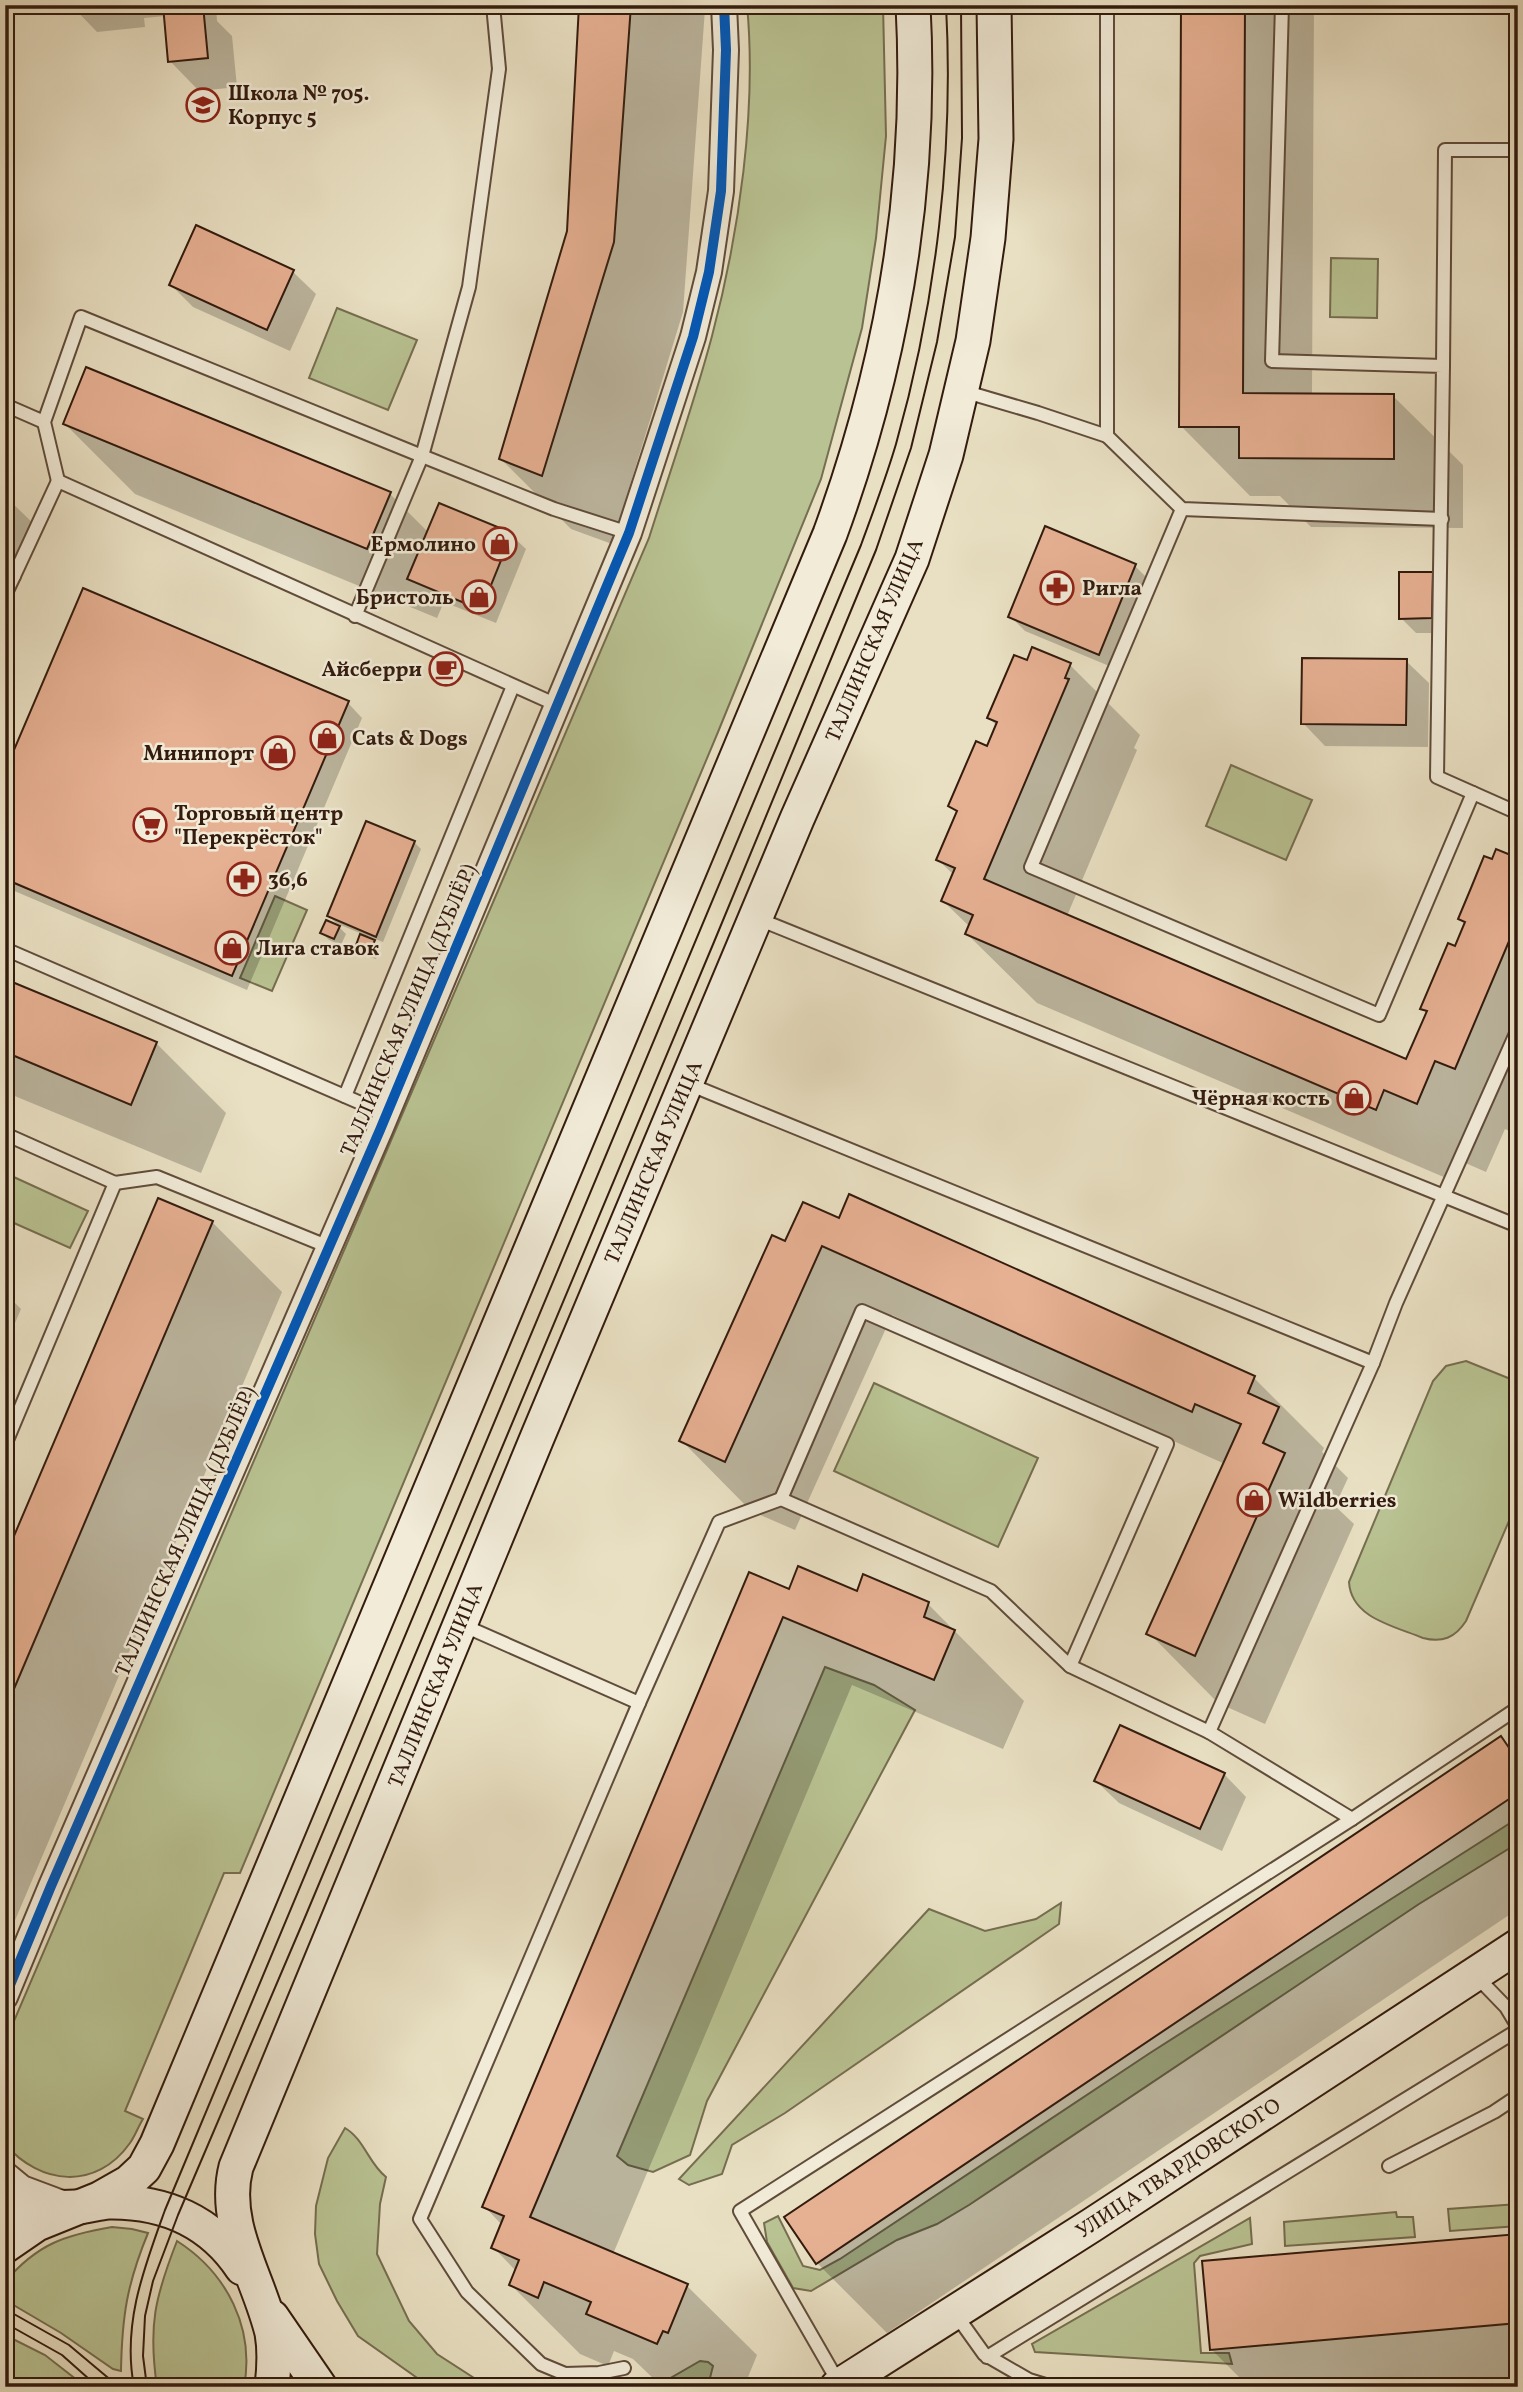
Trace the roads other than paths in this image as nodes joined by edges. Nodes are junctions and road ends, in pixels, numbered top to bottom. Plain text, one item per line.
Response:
1 (493, 5) edge
2 (724, 5) edge
3 (914, 5) edge
4 (994, 5) edge
5 (1107, 5) edge
6 (1282, 5) edge
7 (1518, 150) edge
8 (1443, 366) junction
9 (963, 391) junction
10 (5, 405) edge
11 (44, 422) junction
12 (1107, 436) junction
13 (422, 456) junction
14 (58, 481) junction
15 (1182, 509) junction
16 (1442, 519) junction
17 (629, 533) junction
18 (10, 574) edge
19 (5, 595) edge
20 (355, 616) junction
21 (513, 686) junction
22 (556, 705) junction
23 (1473, 793) junction
24 (1518, 813) edge
25 (756, 918) junction
26 (5, 949) edge
27 (1518, 1029) edge
28 (686, 1083) junction
29 (345, 1096) junction
30 (386, 1114) junction
31 (5, 1135) edge
32 (115, 1183) junction
33 (1445, 1197) junction
34 (1518, 1226) edge
35 (329, 1247) junction
36 (1373, 1363) junction
37 (5, 1445) edge
38 (781, 1499) junction
39 (460, 1625) junction
40 (1070, 1666) junction
41 (639, 1703) junction
42 (1518, 1708) edge
43 (1209, 1732) junction
44 (1352, 1819) junction
45 (1518, 1946) edge
46 (13, 1957) edge
47 (1474, 1974) junction
48 (5, 1997) edge
49 (1517, 2026) edge
50 (1518, 2096) edge
51 (1389, 2166) dead end
52 (5, 2174) edge
53 (80, 2207) junction
54 (5, 2209) edge
55 (5, 2246) edge
56 (259, 2294) junction
57 (954, 2312) junction
58 (987, 2357) junction
59 (624, 2368) dead end
60 (1518, 2385) edge
61 (839, 2386) edge
62 (272, 2387) edge
63 (320, 2387) edge
64 (1052, 2387) edge
65 (1501, 2387) edge

1 - 13 lane
2 - 17 street, ТАЛЛИНСКАЯ УЛИЦА (ДУБЛЁР)
3 - 53 main road, ТАЛЛИНСКАЯ УЛИЦА
4 - 9 main road, ТАЛЛИНСКАЯ УЛИЦА
5 - 12 lane
6 - 8 lane
7 - 8 lane
8 - 16 lane
9 - 12 lane
9 - 25 main road, ТАЛЛИНСКАЯ УЛИЦА
10 - 11 lane
11 - 13 lane
11 - 14 lane
12 - 15 lane
13 - 17 lane
13 - 20 lane
14 - 18 lane
14 - 20 lane
15 - 16 lane
15 - 23 lane
16 - 23 lane
17 - 22 street, ТАЛЛИНСКАЯ УЛИЦА (ДУБЛЁР)
18 - 19 lane
20 - 21 lane
21 - 22 lane
21 - 29 lane
22 - 30 street, ТАЛЛИНСКАЯ УЛИЦА (ДУБЛЁР)
23 - 24 lane
25 - 28 main road, ТАЛЛИНСКАЯ УЛИЦА
25 - 33 lane
26 - 29 lane
27 - 33 lane
28 - 36 lane
28 - 39 main road, ТАЛЛИНСКАЯ УЛИЦА
29 - 30 lane
30 - 35 street, ТАЛЛИНСКАЯ УЛИЦА (ДУБЛЁР)
31 - 32 lane
32 - 35 lane
32 - 37 lane
33 - 34 lane
33 - 36 lane
35 - 46 street, ТАЛЛИНСКАЯ УЛИЦА (ДУБЛЁР)
36 - 43 lane
38 - 40 lane
38 - 40 lane
38 - 41 lane
39 - 41 lane
39 - 56 main road, ТАЛЛИНСКАЯ УЛИЦА
40 - 43 lane
41 - 59 lane
42 - 44 lane
43 - 44 lane
44 - 61 lane
45 - 47 main road, УЛИЦА ТВАРДОВСКОГО
46 - 48 street, ТАЛЛИНСКАЯ УЛИЦА (ДУБЛЁР)
47 - 49 lane
47 - 57 main road, УЛИЦА ТВАРДОВСКОГО
49 - 58 lane
50 - 51 lane
52 - 53 street
53 - 54 main road
53 - 55 main road, ТАЛЛИНСКАЯ УЛИЦА
53 - 56 main road, ТАЛЛИНСКАЯ УЛИЦА
56 - 62 main road, ТАЛЛИНСКАЯ УЛИЦА
56 - 63 main road
57 - 58 lane
57 - 61 main road, УЛИЦА ТВАРДОВСКОГО
58 - 64 lane
60 - 65 lane

